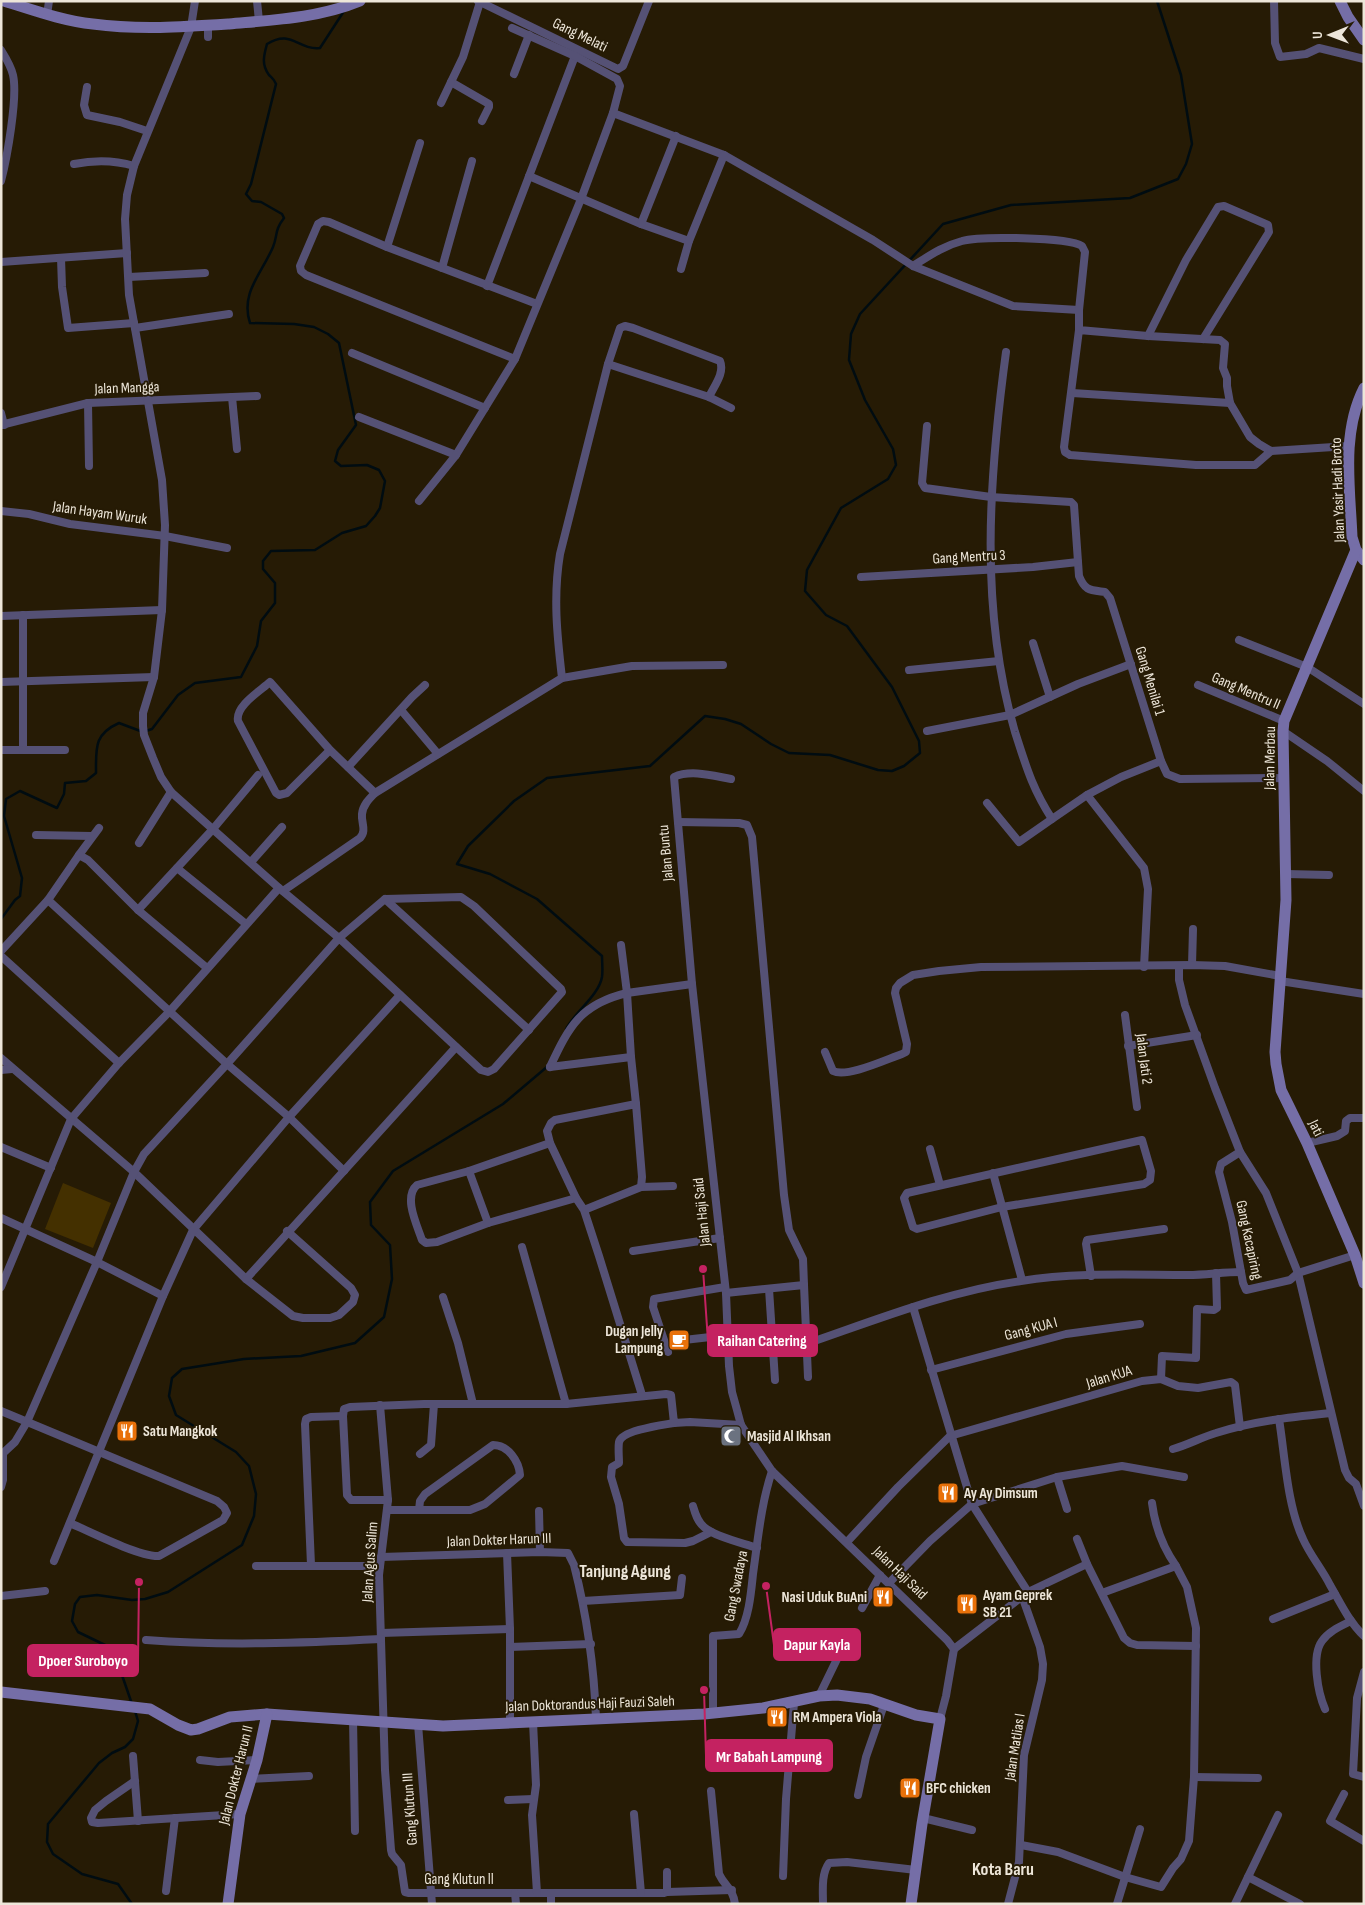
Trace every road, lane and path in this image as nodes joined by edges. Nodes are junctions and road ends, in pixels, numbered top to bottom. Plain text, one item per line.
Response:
1 (4, 1) edge
2 (49, 1) edge
3 (195, 1) edge
4 (257, 1) edge
5 (649, 1) edge
6 (1274, 1) edge
7 (1340, 1) edge
8 (479, 2) edge
9 (356, 3) edge
10 (31, 5) edge
11 (47, 14) junction
12 (260, 22) junction
13 (191, 27) junction
14 (512, 28) dead end
15 (529, 35) junction
16 (1364, 40) edge
17 (1, 50) edge
18 (575, 56) junction
19 (1364, 59) edge
20 (514, 74) dead end
21 (451, 82) junction
22 (87, 87) dead end
23 (440, 103) dead end
24 (612, 113) junction
25 (482, 122) dead end
26 (147, 132) junction
27 (676, 136) junction
28 (420, 143) dead end
29 (724, 155) junction
30 (472, 161) dead end
31 (74, 164) dead end
32 (134, 166) junction
33 (529, 176) junction
34 (1, 181) edge
35 (581, 199) junction
36 (641, 224) junction
37 (689, 241) junction
38 (387, 247) junction
39 (127, 253) junction
40 (61, 258) junction
41 (1, 262) edge
42 (912, 265) junction
43 (442, 268) junction
44 (681, 269) dead end
45 (205, 273) dead end
46 (129, 278) junction
47 (487, 286) junction
48 (537, 304) junction
49 (1079, 310) junction
50 (229, 314) dead end
51 (135, 325) junction
52 (1079, 330) junction
53 (1148, 336) junction
54 (1203, 339) junction
55 (1006, 352) dead end
56 (352, 353) dead end
57 (514, 359) junction
58 (608, 364) junction
59 (1364, 388) edge
60 (1072, 393) junction
61 (257, 396) dead end
62 (232, 397) junction
63 (709, 397) junction
64 (148, 401) junction
65 (88, 403) junction
66 (1230, 403) junction
67 (485, 408) junction
68 (731, 408) dead end
69 (1, 413) edge
70 (359, 416) dead end
71 (2, 425) edge
72 (927, 426) dead end
73 (1349, 446) junction
74 (237, 450) dead end
75 (1271, 451) junction
76 (456, 455) junction
77 (89, 466) dead end
78 (991, 497) junction
79 (420, 501) dead end
80 (1, 512) edge
81 (165, 536) junction
82 (227, 548) dead end
83 (1356, 550) junction
84 (1364, 560) edge
85 (1078, 562) junction
86 (992, 570) junction
87 (861, 577) dead end
88 (162, 610) junction
89 (23, 615) junction
90 (1, 616) edge
91 (1239, 640) dead end
92 (1033, 643) dead end
93 (999, 661) junction
94 (1131, 664) junction
95 (723, 666) dead end
96 (1307, 667) junction
97 (908, 670) dead end
98 (154, 677) junction
99 (562, 678) junction
100 (1, 682) edge
101 (24, 682) junction
102 (425, 685) dead end
103 (1198, 685) dead end
104 (1050, 697) junction
105 (1364, 704) edge
106 (401, 710) junction
107 (1010, 715) junction
108 (1284, 726) junction
109 (927, 731) dead end
110 (1, 750) edge
111 (22, 750) junction
112 (65, 750) dead end
113 (330, 750) junction
114 (438, 754) junction
115 (1160, 761) junction
116 (348, 767) junction
117 (258, 775) dead end
118 (1284, 778) junction
119 (731, 779) dead end
120 (1364, 791) edge
121 (171, 792) junction
122 (375, 793) junction
123 (1087, 795) junction
124 (987, 803) dead end
125 (1052, 819) junction
126 (678, 822) junction
127 (282, 827) dead end
128 (99, 828) dead end
129 (213, 829) junction
130 (36, 836) dead end
131 (92, 836) junction
132 (139, 843) dead end
133 (79, 855) junction
134 (251, 862) junction
135 (177, 868) junction
136 (1286, 874) junction
137 (1329, 874) dead end
138 (281, 889) junction
139 (385, 899) junction
140 (48, 900) junction
141 (138, 910) junction
142 (246, 924) junction
143 (1193, 929) dead end
144 (339, 938) junction
145 (621, 944) dead end
146 (1, 951) edge
147 (1, 956) edge
148 (1192, 965) junction
149 (1179, 966) junction
150 (1144, 967) junction
151 (207, 968) junction
152 (1280, 978) junction
153 (692, 984) junction
154 (627, 993) junction
155 (1364, 994) edge
156 (400, 995) junction
157 (169, 1012) junction
158 (1125, 1015) dead end
159 (529, 1030) junction
160 (1197, 1035) junction
161 (1128, 1046) junction
162 (456, 1047) junction
163 (826, 1052) dead end
164 (631, 1057) junction
165 (1, 1058) edge
166 (119, 1063) junction
167 (227, 1064) junction
168 (12, 1069) junction
169 (1, 1070) edge
170 (636, 1104) junction
171 (1137, 1107) dead end
172 (289, 1117) junction
173 (1364, 1118) edge
174 (71, 1119) junction
175 (550, 1143) junction
176 (1307, 1143) junction
177 (1, 1147) edge
178 (930, 1149) dead end
179 (1240, 1152) junction
180 (51, 1168) junction
181 (344, 1171) junction
182 (468, 1171) junction
183 (134, 1172) junction
184 (993, 1173) junction
185 (940, 1185) junction
186 (673, 1186) dead end
187 (641, 1187) junction
188 (576, 1198) junction
189 (1002, 1207) junction
190 (584, 1210) junction
191 (1, 1218) edge
192 (488, 1223) junction
193 (26, 1228) junction
194 (1164, 1229) dead end
195 (193, 1230) junction
196 (287, 1231) junction
197 (720, 1238) junction
198 (522, 1247) dead end
199 (633, 1251) dead end
200 (1355, 1255) junction
201 (97, 1262) junction
202 (1241, 1272) junction
203 (1216, 1273) junction
204 (1298, 1273) junction
205 (1091, 1276) junction
206 (246, 1279) junction
207 (1022, 1280) junction
208 (1364, 1283) edge
209 (804, 1285) junction
210 (1, 1288) edge
211 (769, 1289) junction
212 (725, 1290) junction
213 (163, 1296) junction
214 (443, 1297) dead end
215 (913, 1307) junction
216 (1140, 1324) dead end
217 (728, 1334) junction
218 (684, 1340) dead end
219 (806, 1344) junction
220 (668, 1352) dead end
221 (931, 1370) junction
222 (808, 1377) dead end
223 (1161, 1379) junction
224 (775, 1380) dead end
225 (642, 1395) junction
226 (434, 1404) junction
227 (473, 1404) junction
228 (566, 1404) junction
229 (380, 1405) junction
230 (1, 1412) edge
231 (1331, 1413) junction
232 (343, 1416) junction
233 (1279, 1419) junction
234 (27, 1422) junction
235 (674, 1423) junction
236 (741, 1425) junction
237 (1240, 1427) junction
238 (950, 1436) junction
239 (1173, 1450) dead end
240 (98, 1453) junction
241 (2, 1454) edge
242 (420, 1454) dead end
243 (772, 1470) junction
244 (1058, 1477) junction
245 (1184, 1477) dead end
246 (1360, 1483) edge
247 (1, 1487) edge
248 (388, 1500) junction
249 (1152, 1503) dead end
250 (972, 1504) junction
251 (692, 1506) dead end
252 (1364, 1506) edge
253 (387, 1510) junction
254 (419, 1510) junction
255 (1067, 1510) dead end
256 (539, 1511) dead end
257 (70, 1524) junction
258 (711, 1532) junction
259 (1078, 1539) dead end
260 (847, 1542) junction
261 (757, 1548) junction
262 (540, 1552) junction
263 (507, 1553) junction
264 (54, 1561) dead end
265 (381, 1561) junction
266 (1087, 1564) junction
267 (310, 1565) junction
268 (256, 1566) dead end
269 (1176, 1566) junction
270 (880, 1575) junction
271 (682, 1578) dead end
272 (889, 1583) junction
273 (45, 1591) dead end
274 (1102, 1593) junction
275 (1025, 1594) junction
276 (1336, 1594) junction
277 (1, 1596) edge
278 (583, 1602) junction
279 (862, 1608) dead end
280 (1273, 1619) dead end
281 (1351, 1621) junction
282 (510, 1629) junction
283 (381, 1636) junction
284 (1364, 1636) edge
285 (146, 1640) dead end
286 (591, 1644) junction
287 (1196, 1646) junction
288 (510, 1647) junction
289 (954, 1649) junction
290 (838, 1657) dead end
291 (1364, 1672) edge
292 (1, 1692) edge
293 (819, 1696) junction
294 (794, 1703) junction
295 (884, 1705) junction
296 (1325, 1709) dead end
297 (713, 1713) junction
298 (267, 1714) junction
299 (596, 1718) junction
300 (353, 1719) junction
301 (940, 1720) junction
302 (384, 1721) junction
303 (510, 1722) junction
304 (533, 1722) junction
305 (418, 1724) junction
306 (133, 1756) dead end
307 (200, 1760) dead end
308 (257, 1760) junction
309 (308, 1776) dead end
310 (1364, 1777) edge
311 (251, 1778) junction
312 (1194, 1778) junction
313 (1258, 1778) dead end
314 (135, 1780) junction
315 (711, 1792) dead end
316 (1344, 1794) dead end
317 (858, 1795) dead end
318 (533, 1799) junction
319 (508, 1800) dead end
320 (240, 1814) junction
321 (634, 1814) dead end
322 (1278, 1815) dead end
323 (175, 1818) junction
324 (923, 1818) junction
325 (138, 1820) junction
326 (1140, 1829) dead end
327 (972, 1830) dead end
328 (355, 1831) dead end
329 (1364, 1841) edge
330 (1021, 1845) junction
331 (916, 1870) junction
332 (667, 1872) dead end
333 (783, 1876) dead end
334 (1125, 1877) junction
335 (1248, 1877) junction
336 (166, 1890) dead end
337 (732, 1890) junction
338 (431, 1892) junction
339 (641, 1892) junction
340 (667, 1892) junction
341 (516, 1893) junction
342 (551, 1893) junction
343 (537, 1894) junction
344 (228, 1904) edge
345 (432, 1904) edge
346 (516, 1904) edge
347 (551, 1904) edge
348 (735, 1904) edge
349 (823, 1904) edge
350 (911, 1904) edge
351 (1008, 1904) edge
352 (1117, 1904) edge
353 (1235, 1904) edge
354 (1300, 1904) edge

1 - 10 street
2 - 11 street
3 - 13 street
4 - 12 street
5 - 8 street, Gang Melati
6 - 19 street
7 - 16 street
8 - 21 street
9 - 12 street
10 - 11 street
11 - 13 street
12 - 13 street
13 - 26 street
14 - 15 street
15 - 18 street
15 - 20 street
17 - 34 street
18 - 24 street
18 - 33 street
21 - 23 street
21 - 25 street
22 - 26 street
24 - 27 street
24 - 35 street
26 - 32 street
27 - 29 street
27 - 36 street
28 - 38 street
29 - 37 street
29 - 42 street
30 - 43 street
31 - 32 street
32 - 39 street
33 - 35 street
33 - 47 street
35 - 36 street
35 - 48 street
36 - 37 street
37 - 44 street
38 - 43 street
38 - 57 street
39 - 40 street
39 - 46 street
40 - 41 street
40 - 51 street
42 - 49 street
42 - 49 street
43 - 47 street
45 - 46 street
46 - 51 street
47 - 48 street
48 - 57 street
49 - 52 street
50 - 51 street
51 - 64 street
52 - 53 street
52 - 60 street
53 - 54 street
53 - 54 street
54 - 66 street
55 - 78 street
56 - 67 street
57 - 67 street
58 - 63 street
58 - 63 street
58 - 99 street
59 - 73 street, Jalan Yasir Hadi Broto
60 - 66 street
60 - 75 street
61 - 62 street, Jalan Mangga
62 - 64 street, Jalan Mangga
62 - 74 street
63 - 68 street
64 - 65 street, Jalan Mangga
64 - 81 street
65 - 71 street, Jalan Mangga
65 - 77 street
66 - 75 street
67 - 76 street
69 - 71 street
70 - 76 street
72 - 78 street
73 - 75 street
73 - 83 street, Jalan Yasir Hadi Broto
76 - 79 street
78 - 85 street, Gang Menilai 1
78 - 86 street
80 - 81 street, Jalan Hayam Wuruk
81 - 82 street, Jalan Hayam Wuruk
81 - 88 street
83 - 84 street, Jalan Yasir Hadi Broto
83 - 96 street, Jalan Merbau
85 - 86 street, Gang Mentru 3
85 - 94 street, Gang Menilai 1
86 - 87 street, Gang Mentru 3
86 - 93 street
88 - 89 street
88 - 98 street
89 - 90 street
89 - 101 street
91 - 96 street
92 - 104 street
93 - 97 street
93 - 107 street
94 - 104 street
94 - 115 street, Gang Menilai 1
95 - 99 street
96 - 105 street
96 - 108 street, Jalan Merbau
98 - 101 street
98 - 121 street
99 - 114 street
100 - 101 street
101 - 111 street
102 - 106 street
103 - 108 street, Gang Mentru II
104 - 107 street
106 - 114 street
106 - 116 street
107 - 109 street
107 - 125 street
108 - 118 street, Jalan Merbau
108 - 120 street, Gang Mentru II
110 - 111 street
111 - 112 street
113 - 113 street
113 - 116 street
114 - 122 street
115 - 118 street, Gang Menilai 1
115 - 123 street
116 - 122 street
117 - 129 street
118 - 136 street, Jalan Merbau
119 - 126 street, Jalan Buntu
121 - 129 street
121 - 132 street
122 - 138 street
123 - 125 street
123 - 150 street
124 - 125 street
126 - 153 street, Jalan Buntu
126 - 209 street
127 - 134 street
128 - 131 street
129 - 134 street
129 - 135 street
130 - 131 street
131 - 133 street
133 - 140 street
133 - 141 street
134 - 138 street
135 - 141 street
135 - 142 street
136 - 137 street
136 - 152 street, Jalan Merbau
138 - 142 street
138 - 144 street
139 - 144 street
139 - 159 street
139 - 159 street
140 - 146 street
140 - 157 street
141 - 151 street
142 - 151 street
143 - 148 street
144 - 156 street
144 - 167 street
145 - 154 street
147 - 166 street
148 - 149 street
148 - 152 street
149 - 150 street
149 - 160 street
150 - 163 street
151 - 157 street
152 - 155 street
152 - 176 street, Jati
153 - 154 street
153 - 197 street, Jalan Haji Said
154 - 164 street
154 - 164 street
156 - 162 street
156 - 172 street
157 - 166 street
157 - 167 street
158 - 161 street, Jalan Jati 2
159 - 162 street
160 - 161 street
160 - 179 street
161 - 171 street, Jalan Jati 2
162 - 181 street
164 - 170 street
165 - 168 street
166 - 174 street
167 - 172 street
167 - 183 street
168 - 169 street
168 - 174 street
170 - 175 street
170 - 187 street
172 - 181 street
172 - 195 street
173 - 176 street
174 - 180 street
174 - 183 street
175 - 182 street
175 - 188 street
176 - 200 street, Jati
177 - 180 street
178 - 185 street
179 - 202 street, Gang Kacapiring
179 - 204 street
180 - 193 street
181 - 196 street
182 - 192 street
182 - 192 street
183 - 195 street
183 - 201 street
184 - 185 street
184 - 189 street
184 - 189 street
185 - 189 street
186 - 187 street
187 - 190 street
188 - 190 street
188 - 192 street
189 - 207 street
190 - 225 street
191 - 193 street
193 - 201 street
193 - 210 street
194 - 205 street
195 - 206 street
195 - 213 street
196 - 206 street
196 - 206 street
197 - 199 street
197 - 212 street, Jalan Haji Said
198 - 228 street
200 - 204 street
200 - 208 street, Jati
201 - 213 street
201 - 234 street
202 - 203 street
202 - 204 street, Gang Kacapiring
203 - 205 street
203 - 223 street
204 - 231 street
205 - 207 street
207 - 215 street
209 - 211 street
209 - 219 street
211 - 212 street
211 - 224 street
212 - 217 street, Jalan Haji Said
212 - 220 street
213 - 240 street
214 - 227 street
215 - 219 street
215 - 221 street
216 - 221 street, Gang KUA I
217 - 218 street
217 - 236 street, Jalan Haji Said
219 - 222 street
221 - 238 street
223 - 237 street, Jalan KUA
223 - 238 street, Jalan KUA
225 - 228 street
225 - 235 street
226 - 227 street
226 - 229 street
226 - 242 street
227 - 228 street
229 - 232 street
229 - 248 street, Jalan Agus Salim
230 - 234 street
231 - 233 street
231 - 246 street
232 - 248 street
232 - 267 street
233 - 237 street
233 - 276 street
234 - 240 street
234 - 241 street
235 - 236 street
235 - 258 street
236 - 243 street, Jalan Haji Said
237 - 239 street
238 - 250 street
238 - 260 street
240 - 257 street
240 - 257 street
241 - 247 street
243 - 260 street, Jalan Haji Said
243 - 261 street, Gang Swadaya
244 - 245 street
244 - 250 street
244 - 255 street
246 - 252 street
248 - 253 street, Jalan Agus Salim
249 - 269 street
250 - 272 street
250 - 275 street
251 - 258 street
253 - 254 street
253 - 265 street, Jalan Agus Salim
254 - 254 street
256 - 262 street
257 - 264 street
258 - 261 street
259 - 266 street
260 - 270 street, Jalan Haji Said
261 - 297 street, Gang Swadaya
262 - 263 street, Jalan Dokter Harun III
262 - 278 street, Jalan Dokter Harun III
263 - 265 street, Jalan Dokter Harun III
263 - 282 street
265 - 267 street, Jalan Dokter Harun III
265 - 283 street, Jalan Agus Salim
266 - 274 street
266 - 275 street
267 - 268 street, Jalan Dokter Harun III
269 - 274 street
269 - 287 street
270 - 272 street, Jalan Haji Said
270 - 279 street
271 - 278 street
272 - 289 street, Jalan Haji Said
273 - 277 street
274 - 287 street
275 - 289 street
275 - 330 street, Jalan Matlias I
276 - 280 street
276 - 281 street
278 - 286 street, Jalan Dokter Harun III
281 - 284 street
281 - 296 street
282 - 283 street
282 - 288 street
283 - 285 street
283 - 302 street, Jalan Agus Salim
286 - 288 street
286 - 299 street, Jalan Dokter Harun III
287 - 312 street
288 - 303 street
289 - 301 street
290 - 293 street
291 - 310 street
292 - 298 street, Jalan Doktorandus Haji Fauzi Saleh
293 - 294 street, Jalan Doktorandus Haji Fauzi Saleh
293 - 295 street, Jalan Doktorandus Haji Fauzi Saleh
294 - 297 street, Jalan Doktorandus Haji Fauzi Saleh
294 - 333 street
295 - 301 street, Jalan Doktorandus Haji Fauzi Saleh
295 - 317 street
297 - 299 street, Jalan Doktorandus Haji Fauzi Saleh
298 - 300 street, Jalan Doktorandus Haji Fauzi Saleh
298 - 308 street, Jalan Dokter Harun II
299 - 304 street, Jalan Doktorandus Haji Fauzi Saleh
300 - 302 street, Jalan Doktorandus Haji Fauzi Saleh
300 - 328 street
301 - 324 street
302 - 305 street, Jalan Doktorandus Haji Fauzi Saleh
302 - 338 street, Gang Klutun II
303 - 304 street, Jalan Doktorandus Haji Fauzi Saleh
303 - 305 street, Jalan Doktorandus Haji Fauzi Saleh
304 - 318 street
305 - 338 street, Gang Klutun III
306 - 314 street
307 - 308 street
308 - 311 street, Jalan Dokter Harun II
309 - 311 street
311 - 320 street, Jalan Dokter Harun II
312 - 313 street
312 - 334 street
314 - 325 street
314 - 325 street
315 - 337 street
316 - 329 street
318 - 319 street
318 - 343 street
320 - 323 street
320 - 344 street, Jalan Dokter Harun II
321 - 339 street
322 - 335 street
323 - 325 street
323 - 336 street
324 - 327 street
324 - 331 street
326 - 334 street
330 - 334 street
330 - 351 street, Jalan Matlias I
331 - 349 street
331 - 350 street
332 - 340 street
334 - 352 street
335 - 353 street
335 - 354 street
337 - 340 street, Gang Klutun II
337 - 348 street
338 - 341 street, Gang Klutun II
338 - 345 street, Gang Klutun III
339 - 340 street, Gang Klutun II
339 - 342 street, Gang Klutun II
341 - 343 street, Gang Klutun II
341 - 346 street
342 - 343 street, Gang Klutun II
342 - 347 street

